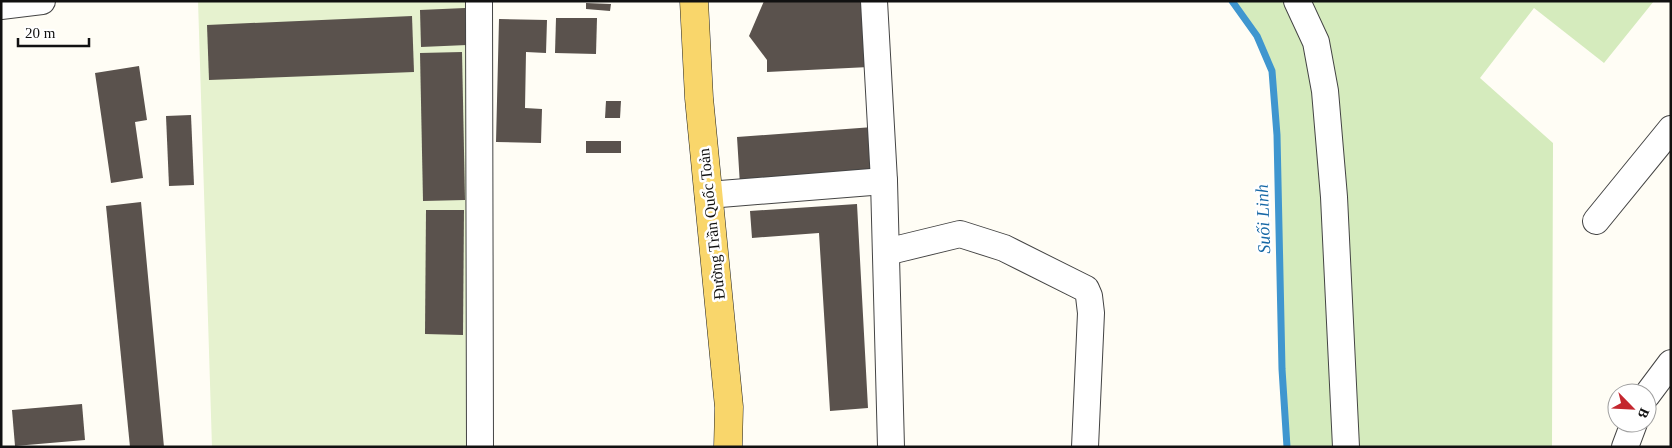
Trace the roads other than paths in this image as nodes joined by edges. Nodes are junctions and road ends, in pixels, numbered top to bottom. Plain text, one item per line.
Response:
1 (42, 1) edge
2 (479, 1) edge
3 (694, 1) edge
4 (874, 1) edge
5 (1297, 1) edge
6 (1, 6) edge
7 (1670, 127) edge
8 (884, 181) junction
9 (708, 196) junction
10 (1596, 221) dead end
11 (886, 252) junction
12 (1671, 363) edge
13 (1656, 383) edge
14 (1630, 433) edge
15 (480, 447) edge
16 (728, 447) edge
17 (890, 447) edge
18 (1085, 447) edge
19 (1346, 447) edge
20 (1625, 447) edge

1 - 6 street
2 - 15 street
3 - 9 main road, Đường Trần Quốc Toản
4 - 8 street
5 - 19 street
7 - 10 street
8 - 9 street
8 - 11 street
9 - 16 main road, Đường Trần Quốc Toản
11 - 17 street
11 - 18 street
12 - 13 street
14 - 20 street

